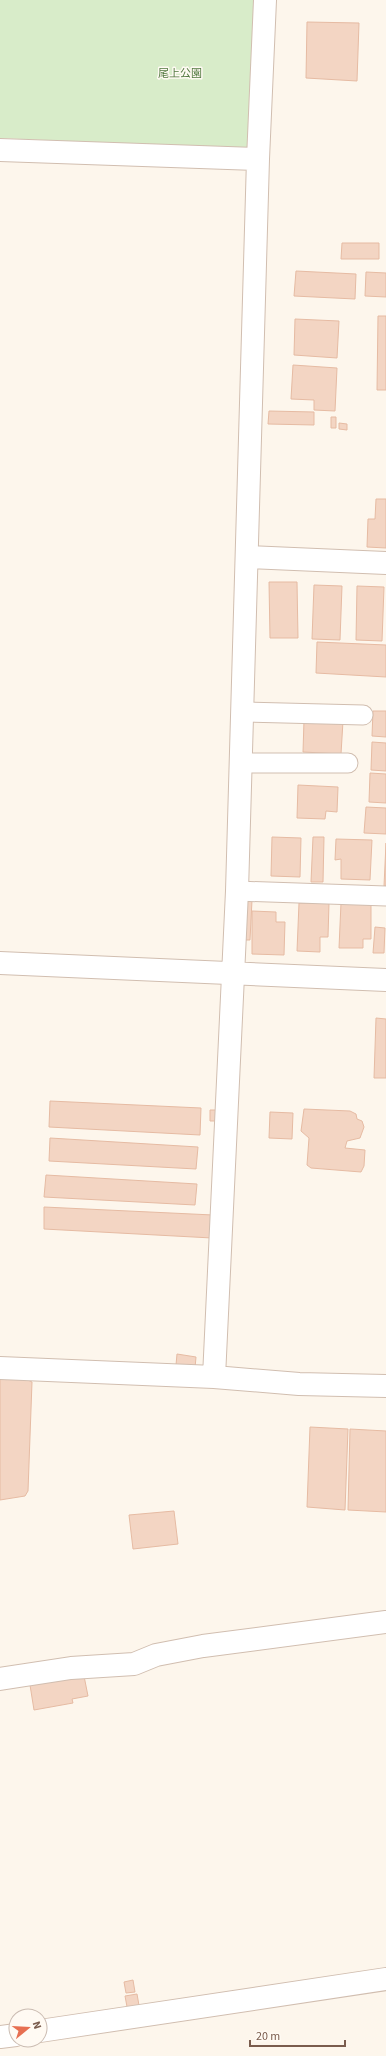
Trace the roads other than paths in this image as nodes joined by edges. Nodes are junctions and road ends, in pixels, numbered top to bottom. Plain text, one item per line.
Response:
1 (265, 0) edge
2 (0, 150) edge
3 (258, 159) junction
4 (247, 557) junction
5 (386, 563) edge
6 (242, 712) junction
7 (363, 715) dead end
8 (242, 763) junction
9 (348, 763) dead end
10 (237, 891) junction
11 (386, 896) edge
12 (0, 963) edge
13 (234, 974) junction
14 (386, 980) edge
15 (0, 1368) edge
16 (214, 1377) junction
17 (386, 1386) edge
18 (386, 1622) edge
19 (0, 1678) edge
20 (386, 1979) edge
21 (48, 2030) edge

1 - 3 street
2 - 3 street
3 - 4 street
4 - 5 street
4 - 6 street
6 - 7 lane
6 - 8 street
8 - 9 lane
8 - 10 street
10 - 11 lane
10 - 13 street
12 - 13 street
13 - 14 street
13 - 16 street
15 - 16 street
16 - 17 street
18 - 19 street
20 - 21 street

